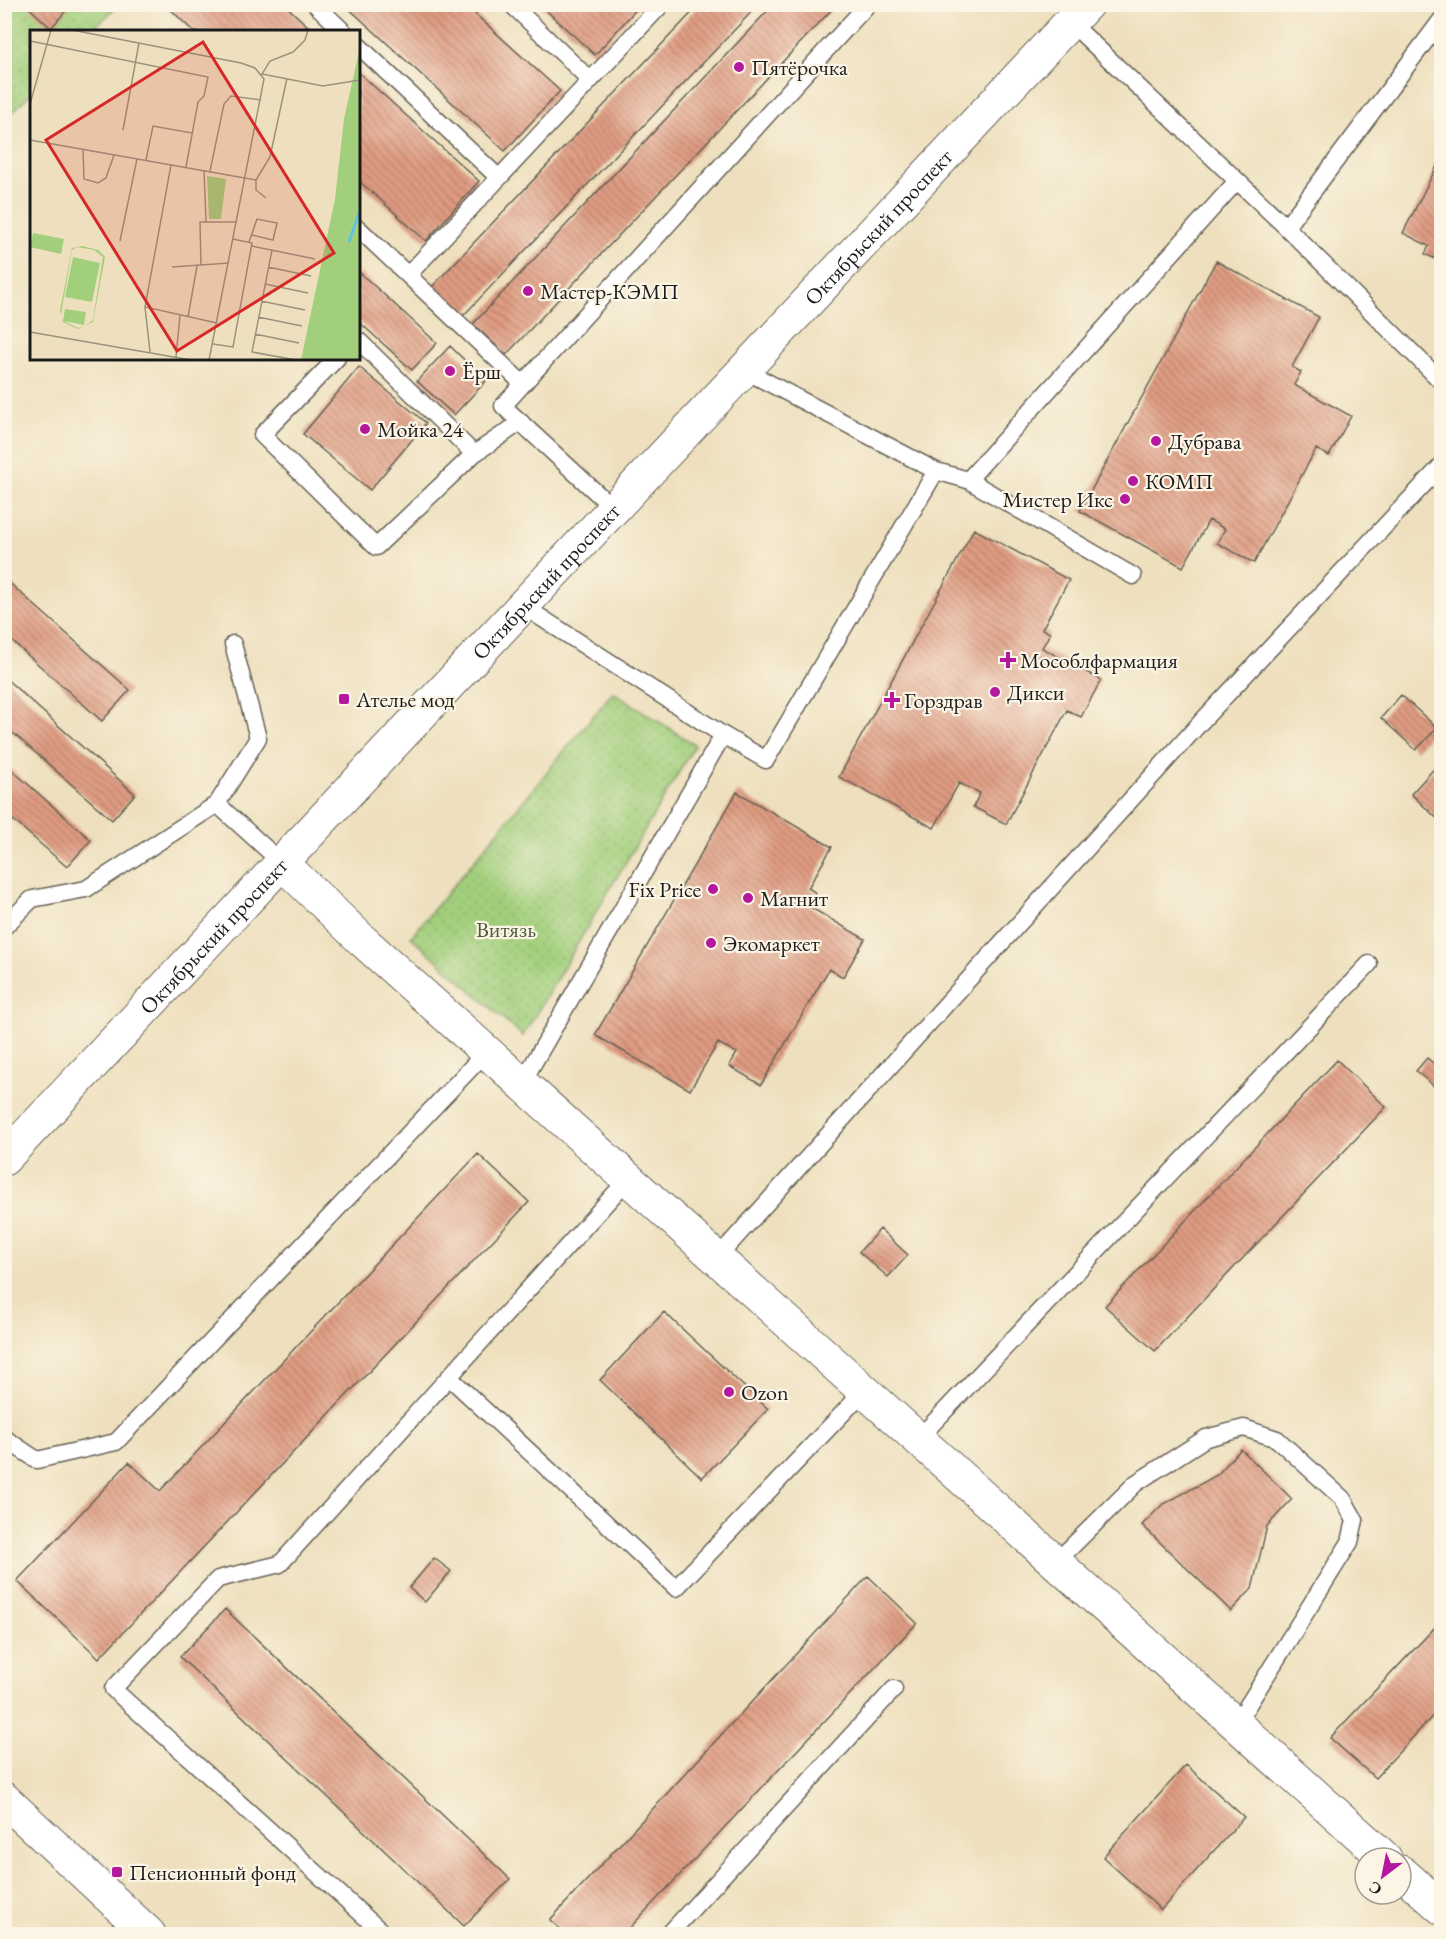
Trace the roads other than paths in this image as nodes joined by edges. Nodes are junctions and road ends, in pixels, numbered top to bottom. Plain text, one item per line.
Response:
1 (315, 4) edge
2 (511, 4) edge
3 (662, 4) edge
4 (868, 4) edge
5 (1078, 13) edge
6 (1442, 19) edge
7 (342, 30) edge
8 (360, 47) edge
9 (590, 81) junction
10 (499, 178) junction
11 (1236, 182) junction
12 (1286, 227) junction
13 (360, 230) edge
14 (408, 275) junction
15 (360, 341) edge
16 (335, 360) edge
17 (744, 370) junction
18 (1442, 382) edge
19 (523, 384) junction
20 (521, 422) junction
21 (474, 454) junction
22 (1442, 465) edge
23 (936, 471) junction
24 (968, 480) junction
25 (614, 509) junction
26 (1133, 576) dead end
27 (523, 606) junction
28 (233, 644) dead end
29 (723, 735) junction
30 (217, 804) junction
31 (282, 863) junction
32 (4, 927) edge
33 (1369, 964) dead end
34 (487, 1051) junction
35 (522, 1083) junction
36 (4, 1159) edge
37 (628, 1179) junction
38 (717, 1258) junction
39 (449, 1377) junction
40 (864, 1390) junction
41 (4, 1438) edge
42 (918, 1439) junction
43 (1056, 1562) junction
44 (894, 1689) dead end
45 (1236, 1724) junction
46 (4, 1799) edge
47 (1372, 1846) edge
48 (1413, 1883) edge
49 (1442, 1908) edge
50 (149, 1935) edge
51 (384, 1935) edge
52 (669, 1935) edge

1 - 7 lane
2 - 9 lane
3 - 9 lane
4 - 19 lane
5 - 11 lane
5 - 17 main road, Октябрьский проспект
6 - 12 lane
8 - 10 lane
9 - 10 lane
10 - 14 lane
11 - 12 lane
11 - 24 lane
12 - 18 lane
13 - 14 lane
14 - 19 lane
15 - 21 lane
16 - 21 lane
17 - 23 lane
17 - 25 main road, Октябрьский проспект
19 - 20 lane
20 - 21 lane
20 - 25 lane
22 - 38 lane
23 - 24 lane
23 - 29 lane
24 - 26 lane
25 - 27 main road, Октябрьский проспект
27 - 29 lane
27 - 31 main road, Октябрьский проспект
28 - 30 lane
29 - 35 lane
30 - 31 lane
30 - 32 lane
31 - 34 main road
31 - 36 main road, Октябрьский проспект
33 - 42 lane
34 - 35 main road
34 - 41 lane
35 - 37 main road
37 - 38 main road
37 - 39 lane
38 - 40 main road
39 - 40 lane
39 - 51 lane
40 - 42 main road
42 - 43 main road
43 - 45 main road
43 - 45 lane
44 - 52 lane
45 - 47 main road
46 - 50 main road
48 - 49 main road

